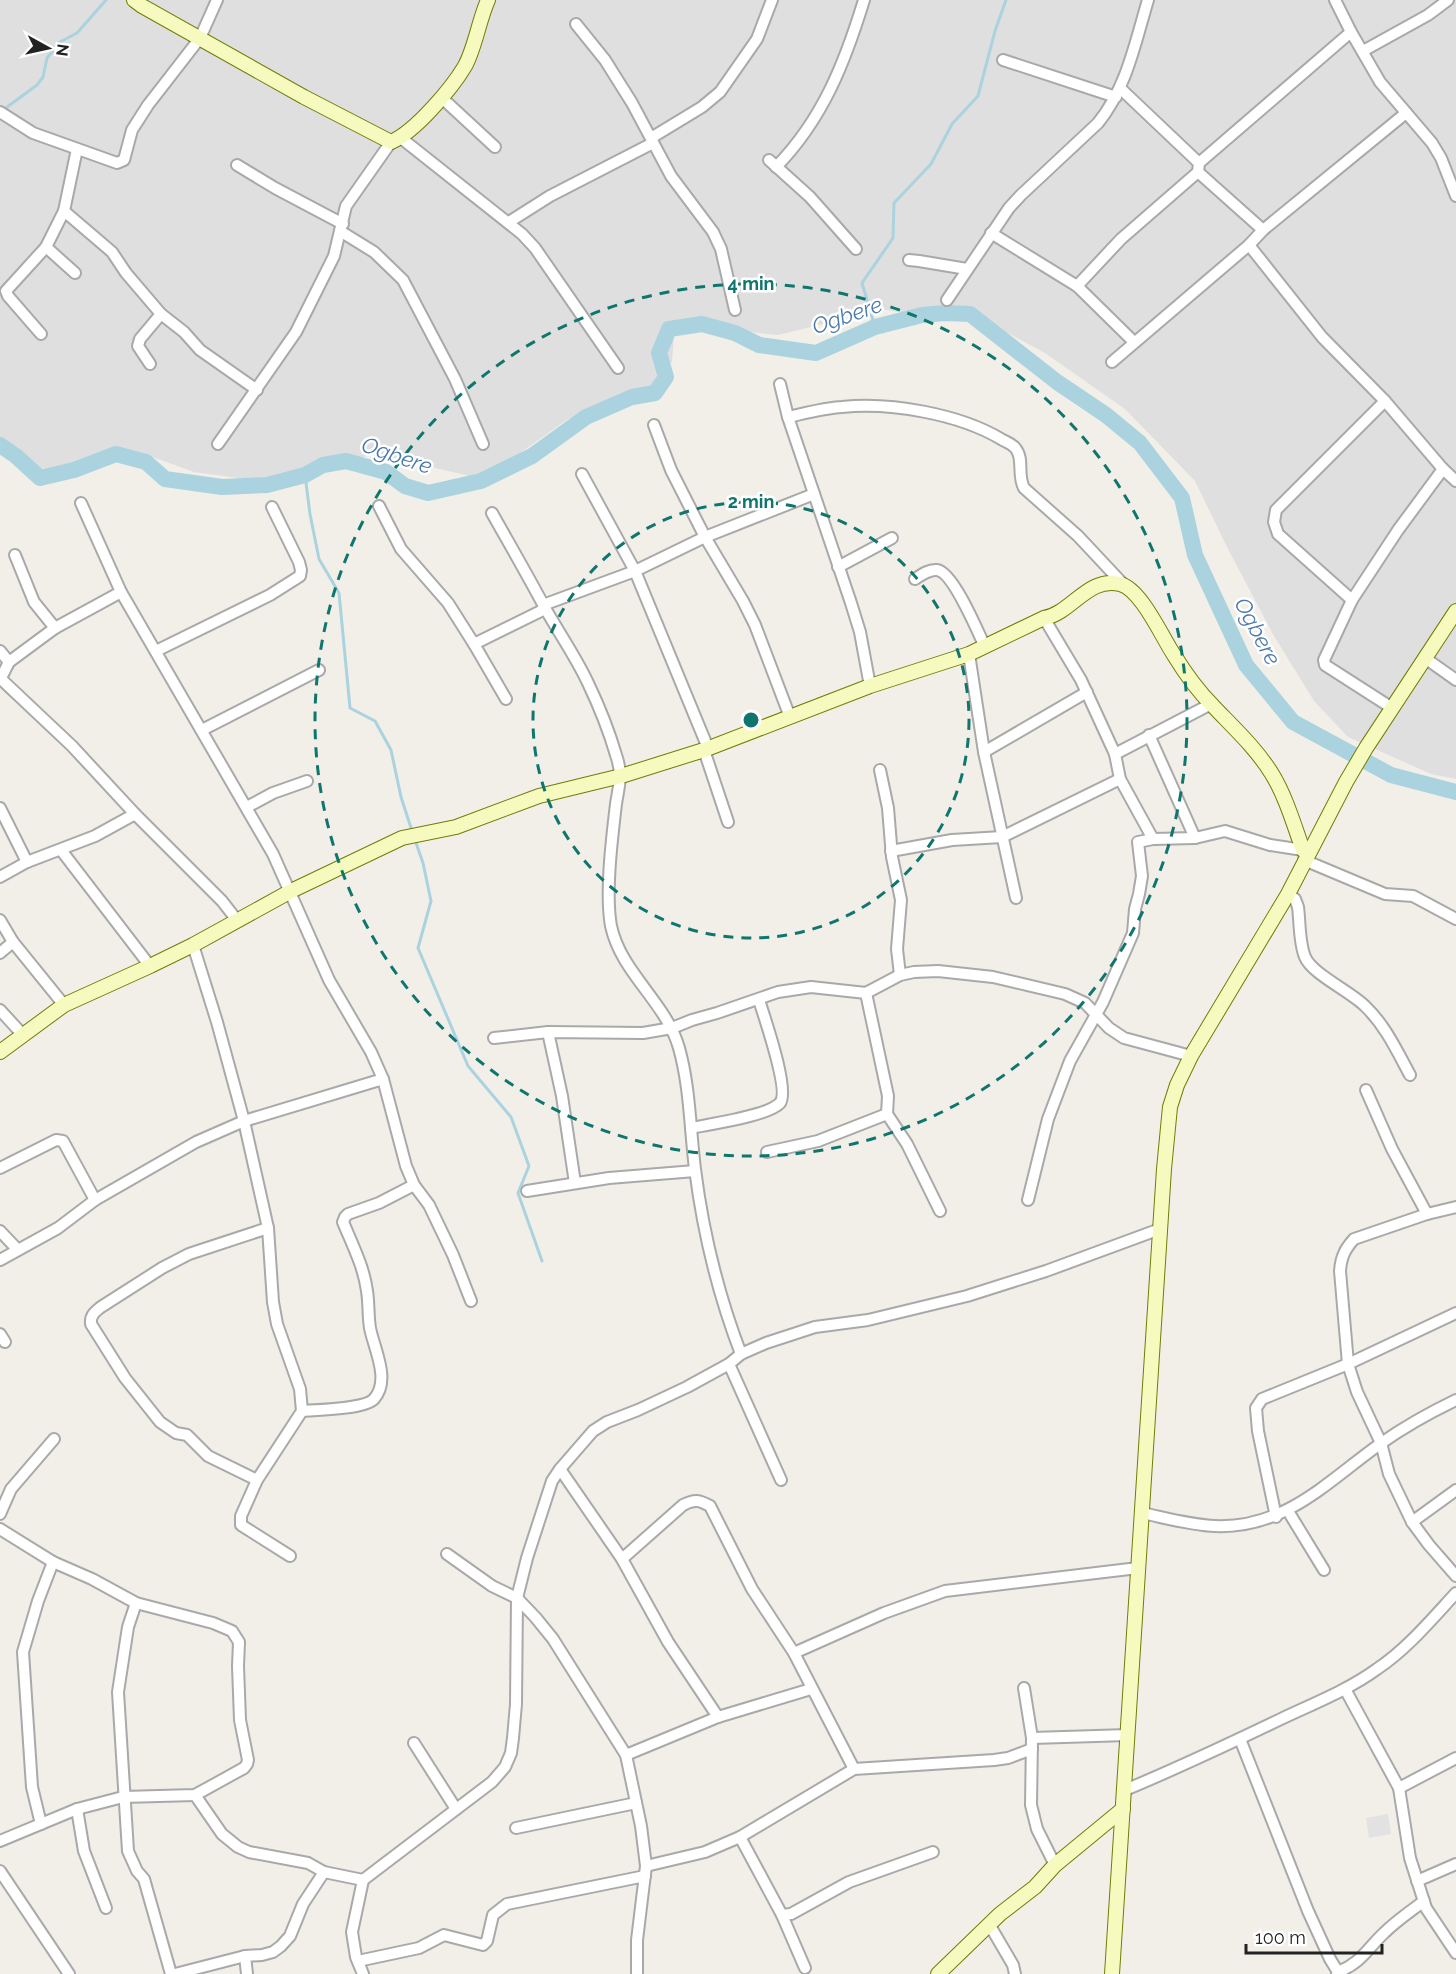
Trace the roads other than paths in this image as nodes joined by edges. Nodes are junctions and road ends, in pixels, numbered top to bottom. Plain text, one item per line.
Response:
1 (134, 0) edge
2 (217, 0) edge
3 (488, 0) edge
4 (772, 0) edge
5 (864, 0) edge
6 (1148, 0) edge
7 (1335, 0) edge
8 (1448, 0) edge
9 (576, 24) dead end
10 (1351, 32) junction
11 (200, 38) junction
12 (1363, 51) junction
13 (1003, 60) dead end
14 (1118, 93) junction
15 (442, 98) junction
16 (0, 112) edge
17 (1406, 113) junction
18 (396, 140) junction
19 (652, 140) junction
20 (495, 147) dead end
21 (77, 149) junction
22 (237, 165) dead end
23 (1198, 168) junction
24 (1456, 196) edge
25 (64, 211) junction
26 (509, 222) junction
27 (341, 227) junction
28 (1263, 230) junction
29 (991, 233) junction
30 (1249, 245) junction
31 (46, 247) junction
32 (856, 249) dead end
33 (909, 260) dead end
34 (967, 269) junction
35 (75, 273) dead end
36 (1077, 286) junction
37 (947, 300) dead end
38 (735, 310) dead end
39 (161, 314) junction
40 (41, 334) dead end
41 (1134, 342) junction
42 (1112, 362) dead end
43 (150, 364) dead end
44 (618, 368) dead end
45 (780, 384) dead end
46 (257, 390) junction
47 (1384, 401) junction
48 (788, 417) junction
49 (654, 424) dead end
50 (218, 444) dead end
51 (483, 444) dead end
52 (1443, 469) junction
53 (582, 474) dead end
54 (1456, 481) edge
55 (814, 495) junction
56 (81, 503) dead end
57 (379, 506) dead end
58 (272, 507) dead end
59 (492, 513) dead end
60 (705, 537) junction
61 (892, 538) dead end
62 (15, 555) dead end
63 (838, 567) junction
64 (635, 571) junction
65 (915, 579) dead end
66 (1123, 584) junction
67 (121, 592) junction
68 (1352, 600) junction
69 (544, 607) junction
70 (1456, 611) edge
71 (1044, 618) junction
72 (55, 628) junction
73 (474, 644) junction
74 (985, 647) junction
75 (0, 651) edge
76 (156, 651) junction
77 (969, 654) junction
78 (1425, 658) junction
79 (9, 662) junction
80 (319, 670) dead end
81 (1, 679) edge
82 (1456, 680) edge
83 (870, 686) junction
84 (1087, 692) junction
85 (506, 699) dead end
86 (1211, 704) junction
87 (1392, 708) junction
88 (790, 717) junction
89 (202, 730) junction
90 (1149, 735) junction
91 (706, 749) junction
92 (984, 752) junction
93 (1115, 754) junction
94 (880, 770) dead end
95 (621, 776) junction
96 (1120, 779) junction
97 (307, 781) dead end
98 (247, 807) junction
99 (0, 808) edge
100 (135, 814) junction
101 (728, 822) dead end
102 (1002, 837) junction
103 (1153, 838) junction
104 (1195, 838) junction
105 (61, 850) junction
106 (891, 850) junction
107 (1305, 854) junction
108 (27, 862) junction
109 (0, 877) edge
110 (291, 891) junction
111 (1287, 894) junction
112 (1016, 898) dead end
113 (236, 919) junction
114 (1456, 919) edge
115 (0, 920) edge
116 (13, 942) junction
117 (193, 945) junction
118 (0, 953) edge
119 (150, 966) junction
120 (900, 975) junction
121 (866, 993) junction
122 (759, 1000) junction
123 (64, 1005) junction
124 (0, 1010) edge
125 (1096, 1015) junction
126 (672, 1028) junction
127 (548, 1032) junction
128 (22, 1035) junction
129 (494, 1038) dead end
130 (0, 1052) edge
131 (1191, 1056) junction
132 (1410, 1075) dead end
133 (383, 1079) junction
134 (1366, 1090) dead end
135 (887, 1114) junction
136 (244, 1121) junction
137 (691, 1128) junction
138 (767, 1152) dead end
139 (0, 1167) edge
140 (695, 1171) junction
141 (575, 1183) junction
142 (414, 1185) junction
143 (527, 1191) dead end
144 (95, 1200) junction
145 (1028, 1200) dead end
146 (939, 1211) dead end
147 (1455, 1211) edge
148 (1426, 1214) junction
149 (268, 1228) junction
150 (1160, 1229) junction
151 (0, 1231) edge
152 (18, 1250) junction
153 (0, 1260) edge
154 (471, 1301) dead end
155 (1456, 1313) edge
156 (741, 1354) junction
157 (729, 1364) junction
158 (1348, 1364) junction
159 (1456, 1400) edge
160 (302, 1411) junction
161 (54, 1439) dead end
162 (1381, 1443) junction
163 (560, 1469) junction
164 (257, 1479) junction
165 (781, 1480) dead end
166 (1456, 1490) edge
167 (1288, 1510) junction
168 (1143, 1513) junction
169 (0, 1514) edge
170 (1276, 1517) junction
171 (1412, 1522) junction
172 (0, 1529) edge
173 (447, 1554) dead end
174 (290, 1556) dead end
175 (622, 1559) junction
176 (53, 1562) junction
177 (1138, 1568) junction
178 (1324, 1570) dead end
179 (1456, 1576) edge
180 (1456, 1593) edge
181 (517, 1598) junction
182 (136, 1603) junction
183 (794, 1653) junction
184 (1023, 1688) dead end
185 (811, 1689) junction
186 (1345, 1689) junction
187 (718, 1717) junction
188 (1128, 1736) junction
189 (1239, 1739) junction
190 (414, 1743) dead end
191 (1032, 1744) junction
192 (626, 1755) junction
193 (1456, 1758) edge
194 (854, 1769) junction
195 (1399, 1788) junction
196 (1125, 1790) junction
197 (195, 1795) junction
198 (123, 1797) junction
199 (636, 1803) junction
200 (77, 1809) junction
201 (456, 1809) junction
202 (1123, 1809) junction
203 (41, 1824) junction
204 (516, 1828) dead end
205 (740, 1837) junction
206 (0, 1841) edge
207 (933, 1852) dead end
208 (1456, 1864) edge
209 (1055, 1865) junction
210 (0, 1871) edge
211 (646, 1871) junction
212 (324, 1872) junction
213 (363, 1880) junction
214 (1418, 1881) junction
215 (1424, 1901) junction
216 (106, 1908) dead end
217 (782, 1915) junction
218 (989, 1924) junction
219 (1456, 1952) edge
220 (245, 1956) junction
221 (358, 1961) junction
222 (805, 1968) dead end
223 (1337, 1973) edge
224 (69, 1974) edge
225 (173, 1974) edge
226 (247, 1974) edge
227 (363, 1974) edge
228 (637, 1974) edge
229 (939, 1974) edge
230 (1015, 1974) edge
231 (1112, 1974) edge

1 - 11 street
2 - 11 street
3 - 15 street
4 - 19 street
5 - 32 street
6 - 14 street
7 - 10 street
8 - 12 street
9 - 19 street
10 - 12 street
10 - 23 street
11 - 18 street
11 - 21 street
12 - 17 street
13 - 14 street
14 - 23 street
14 - 29 street
15 - 18 street
15 - 20 street
16 - 21 street
17 - 24 street
17 - 28 street
18 - 26 street
18 - 27 street
19 - 26 street
19 - 38 street
21 - 25 street
22 - 27 street
23 - 28 street
23 - 36 street
25 - 31 street
25 - 39 street
26 - 44 street
27 - 46 street
27 - 51 street
28 - 30 street
29 - 34 street
29 - 36 street
30 - 41 street
30 - 47 street
31 - 35 street
31 - 40 street
33 - 34 street
34 - 37 street
36 - 41 street
39 - 43 street
39 - 46 street
41 - 42 street
45 - 48 street
46 - 50 street
47 - 52 street
47 - 68 street
48 - 55 street
48 - 66 street
49 - 60 street
52 - 54 street
52 - 68 street
53 - 64 street
55 - 60 street
55 - 63 street
56 - 67 street
57 - 73 street
58 - 76 street
59 - 69 street
60 - 64 street
60 - 88 street
61 - 63 street
62 - 72 street
63 - 83 street
64 - 69 street
64 - 91 street
65 - 74 street
66 - 71 street
66 - 86 street
67 - 72 street
67 - 76 street
68 - 87 street
69 - 73 street
69 - 95 street
70 - 78 street
71 - 74 street
71 - 84 street
72 - 79 street
73 - 85 street
74 - 77 street
75 - 79 street
76 - 89 street
77 - 83 street
77 - 92 street
78 - 82 street
78 - 87 street
79 - 81 street
80 - 89 street
81 - 100 street
83 - 88 street
84 - 92 street
84 - 93 street
86 - 90 street
86 - 107 street
87 - 107 street
88 - 91 street
89 - 98 street
90 - 93 street
90 - 104 street
91 - 95 street
91 - 101 street
92 - 102 street
93 - 96 street
94 - 106 street
95 - 110 street
95 - 126 street
96 - 102 street
96 - 103 street
97 - 98 street
98 - 110 street
99 - 108 street
100 - 105 street
100 - 113 street
102 - 106 street
102 - 112 street
103 - 104 street
103 - 125 street
104 - 107 street
105 - 108 street
105 - 119 street
106 - 120 street
107 - 111 street
107 - 114 street
108 - 109 street
110 - 113 street
110 - 133 street
111 - 131 street
111 - 132 street
113 - 117 street
115 - 116 street
116 - 118 street
116 - 123 street
117 - 119 street
117 - 136 street
119 - 123 street
120 - 121 street
120 - 125 street
121 - 122 street
121 - 135 street
122 - 126 street
122 - 137 street
123 - 128 street
124 - 128 street
125 - 131 street
125 - 145 street
126 - 127 street
126 - 137 street
127 - 129 street
127 - 141 street
128 - 130 street
131 - 150 street
133 - 136 street
133 - 142 street
134 - 148 street
135 - 138 street
135 - 146 street
136 - 144 street
136 - 149 street
137 - 140 street
139 - 144 street
140 - 141 street
140 - 156 street
141 - 143 street
142 - 154 street
142 - 160 street
144 - 152 street
147 - 148 street
148 - 158 street
149 - 160 street
149 - 164 street
150 - 156 street
150 - 168 street
151 - 152 street
152 - 153 street
155 - 158 street
156 - 157 street
157 - 163 street
157 - 165 street
158 - 162 street
158 - 170 street
159 - 162 street
160 - 164 street
161 - 169 street
162 - 167 street
162 - 171 street
163 - 175 street
163 - 181 street
164 - 174 street
166 - 171 street
167 - 170 street
167 - 178 street
168 - 170 street
168 - 177 street
171 - 179 street
172 - 176 street
173 - 181 street
175 - 183 street
175 - 187 street
176 - 182 street
176 - 203 street
177 - 183 street
177 - 188 street
180 - 186 street
181 - 192 street
181 - 201 street
182 - 197 street
182 - 198 street
183 - 185 street
184 - 191 street
185 - 187 street
185 - 194 street
186 - 189 street
186 - 195 street
187 - 192 street
188 - 191 street
188 - 196 street
189 - 196 street
189 - 223 street
190 - 201 street
191 - 194 street
191 - 209 street
192 - 199 street
193 - 195 street
194 - 205 street
195 - 214 street
196 - 202 street
197 - 198 street
197 - 212 street
198 - 200 street
198 - 225 street
199 - 204 street
199 - 211 street
200 - 203 street
200 - 216 street
201 - 213 street
202 - 209 street
202 - 231 street
203 - 206 street
205 - 211 street
205 - 217 street
207 - 217 street
208 - 214 street
209 - 218 street
210 - 224 street
211 - 221 street
211 - 228 street
212 - 213 street
212 - 220 street
213 - 221 street
214 - 215 street
215 - 219 street
215 - 223 street
217 - 222 street
218 - 229 street
218 - 230 street
220 - 225 street
220 - 226 street
221 - 227 street

